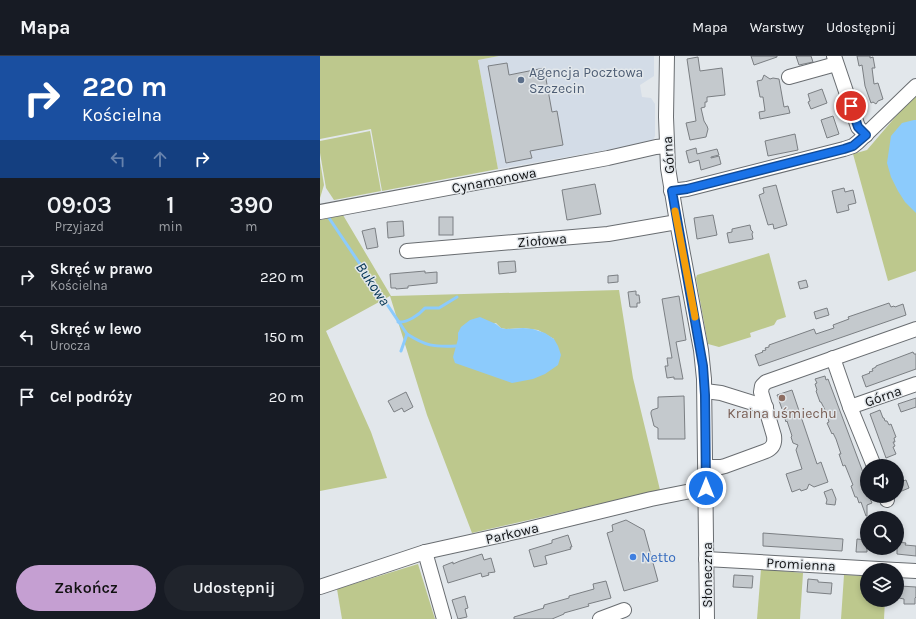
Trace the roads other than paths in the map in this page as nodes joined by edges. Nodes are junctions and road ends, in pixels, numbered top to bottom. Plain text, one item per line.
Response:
1 (667, 56) edge
2 (835, 60) edge
3 (789, 77) dead end
4 (916, 86) edge
5 (866, 135) junction
6 (667, 146) junction
7 (672, 191) junction
8 (320, 212) edge
9 (676, 222) junction
10 (407, 251) dead end
11 (916, 329) edge
12 (833, 358) junction
13 (916, 384) edge
14 (705, 390) junction
15 (766, 407) junction
16 (850, 407) junction
17 (871, 459) edge
18 (706, 467) junction
19 (706, 488) junction
20 (706, 532) joint
21 (425, 552) junction
22 (706, 559) junction
23 (860, 568) edge
24 (904, 570) edge
25 (916, 571) edge
26 (320, 587) edge
27 (624, 610) dead end
28 (444, 619) edge
29 (600, 619) edge
30 (707, 619) edge

1 - 6 street, Górna
2 - 3 street
2 - 5 street
4 - 5 street
5 - 7 street
6 - 7 street, Górna
6 - 8 street, Cynamonowa
7 - 9 street, Górna
9 - 10 street, Ziołowa
9 - 14 street, Górna
11 - 12 street
12 - 15 street
12 - 16 street, Górna
13 - 16 street, Górna
14 - 15 street
14 - 18 street, Górna
15 - 18 street
16 - 17 street, Górna
18 - 19 street, Górna
19 - 20 street, Górna
19 - 21 street, Parkowa
20 - 22 street, Słoneczna
21 - 26 street, Parkowa
21 - 28 street
22 - 23 street, Promienna
22 - 30 street, Słoneczna
24 - 25 street, Promienna
27 - 29 street

